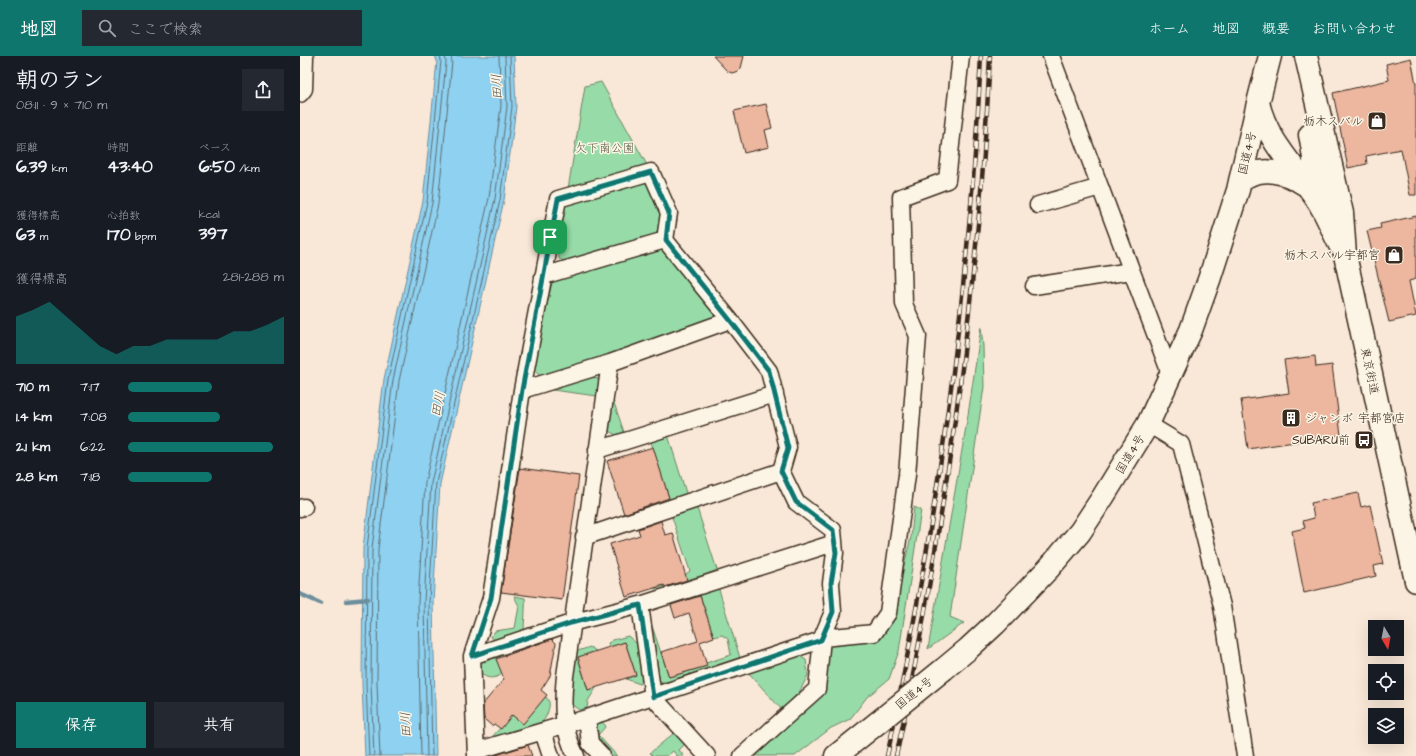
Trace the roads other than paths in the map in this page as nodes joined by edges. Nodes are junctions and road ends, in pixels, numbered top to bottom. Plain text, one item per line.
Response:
1 (305, 56) edge
2 (961, 56) edge
3 (1052, 56) edge
4 (1259, 56) edge
5 (1270, 56) edge
6 (1292, 56) edge
7 (1306, 56) edge
8 (300, 94) edge
9 (1258, 103) junction
10 (1240, 181) junction
11 (1100, 186) junction
12 (1312, 193) junction
13 (1038, 205) dead end
14 (666, 240) junction
15 (1345, 255) junction
16 (1131, 271) junction
17 (543, 276) junction
18 (1034, 286) dead end
19 (730, 320) junction
20 (610, 363) junction
21 (1171, 376) junction
22 (522, 390) junction
23 (775, 394) junction
24 (1148, 424) junction
25 (597, 450) junction
26 (781, 471) junction
27 (584, 537) junction
28 (834, 543) junction
29 (1416, 581) edge
30 (640, 605) junction
31 (571, 623) junction
32 (822, 638) junction
33 (472, 656) junction
34 (653, 697) junction
35 (587, 718) junction
36 (564, 725) junction
37 (543, 732) junction
38 (476, 754) edge
39 (551, 756) edge
40 (576, 756) edge
41 (602, 756) edge
42 (707, 756) edge
43 (742, 756) edge
44 (836, 756) edge
45 (1246, 756) edge

1 - 8 street
2 - 32 street
3 - 11 street
4 - 9 highway, 東京街道
5 - 9 highway, 国道4号
6 - 12 highway, 東京街道
7 - 15 highway, 東京街道
9 - 10 highway, 国道4号
9 - 12 highway, 東京街道
10 - 12 highway
10 - 21 highway, 国道4号
11 - 13 street
11 - 16 street
12 - 15 highway, 東京街道
14 - 17 street
14 - 17 street
14 - 19 street
15 - 29 highway, 東京街道
16 - 18 street
16 - 21 street
17 - 22 street
19 - 20 street
19 - 23 street
20 - 22 street
20 - 25 street
21 - 24 highway, 国道4号
22 - 33 street
23 - 25 street
23 - 26 street
24 - 44 highway, 国道4号, bridge
24 - 45 street
25 - 27 street
26 - 27 street
26 - 28 street
27 - 31 street
28 - 30 street
28 - 32 street
30 - 31 street
30 - 34 street
31 - 33 street
31 - 36 street
32 - 34 street
32 - 43 street
33 - 38 street
34 - 35 street
34 - 42 street
35 - 36 street
35 - 41 street
36 - 37 street
36 - 40 street
37 - 38 street
37 - 39 street

